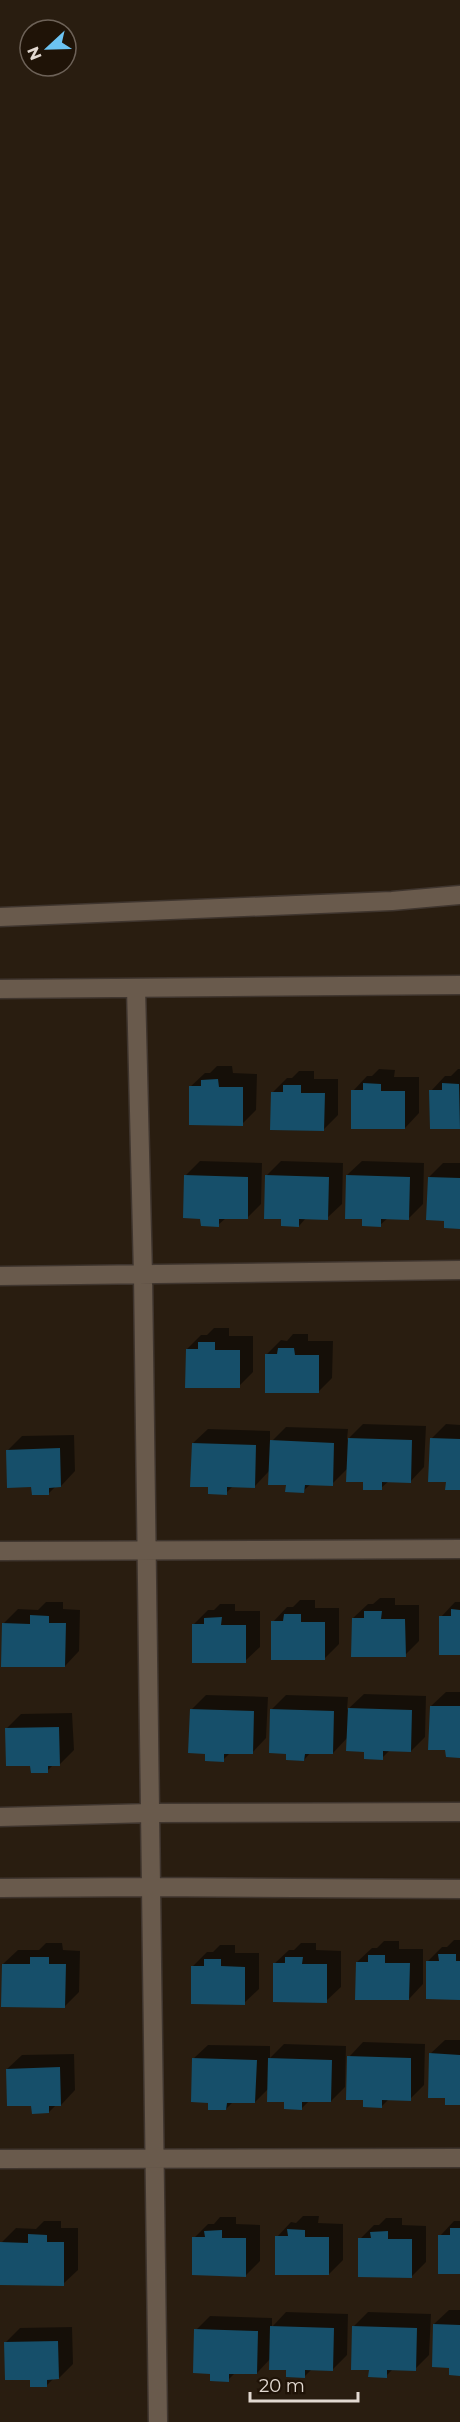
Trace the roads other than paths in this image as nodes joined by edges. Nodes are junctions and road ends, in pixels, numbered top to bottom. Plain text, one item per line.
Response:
1 (460, 895) edge
2 (0, 917) edge
3 (460, 985) edge
4 (136, 988) junction
5 (0, 989) edge
6 (460, 1270) edge
7 (143, 1275) junction
8 (0, 1276) edge
9 (460, 1549) edge
10 (0, 1551) edge
11 (147, 1552) junction
12 (460, 1812) edge
13 (150, 1813) junction
14 (0, 1817) edge
15 (151, 1887) junction
16 (0, 1888) edge
17 (460, 1889) edge
18 (155, 2158) junction
19 (460, 2158) edge
20 (0, 2159) edge
21 (158, 2422) edge

1 - 2 street
3 - 4 street
4 - 5 street
4 - 7 street
6 - 7 street
7 - 8 street
7 - 11 street
9 - 11 street
10 - 11 street
11 - 13 street
12 - 13 street
13 - 14 street
13 - 15 street
15 - 16 street
15 - 17 street
15 - 18 street
18 - 19 street
18 - 20 street
18 - 21 street

